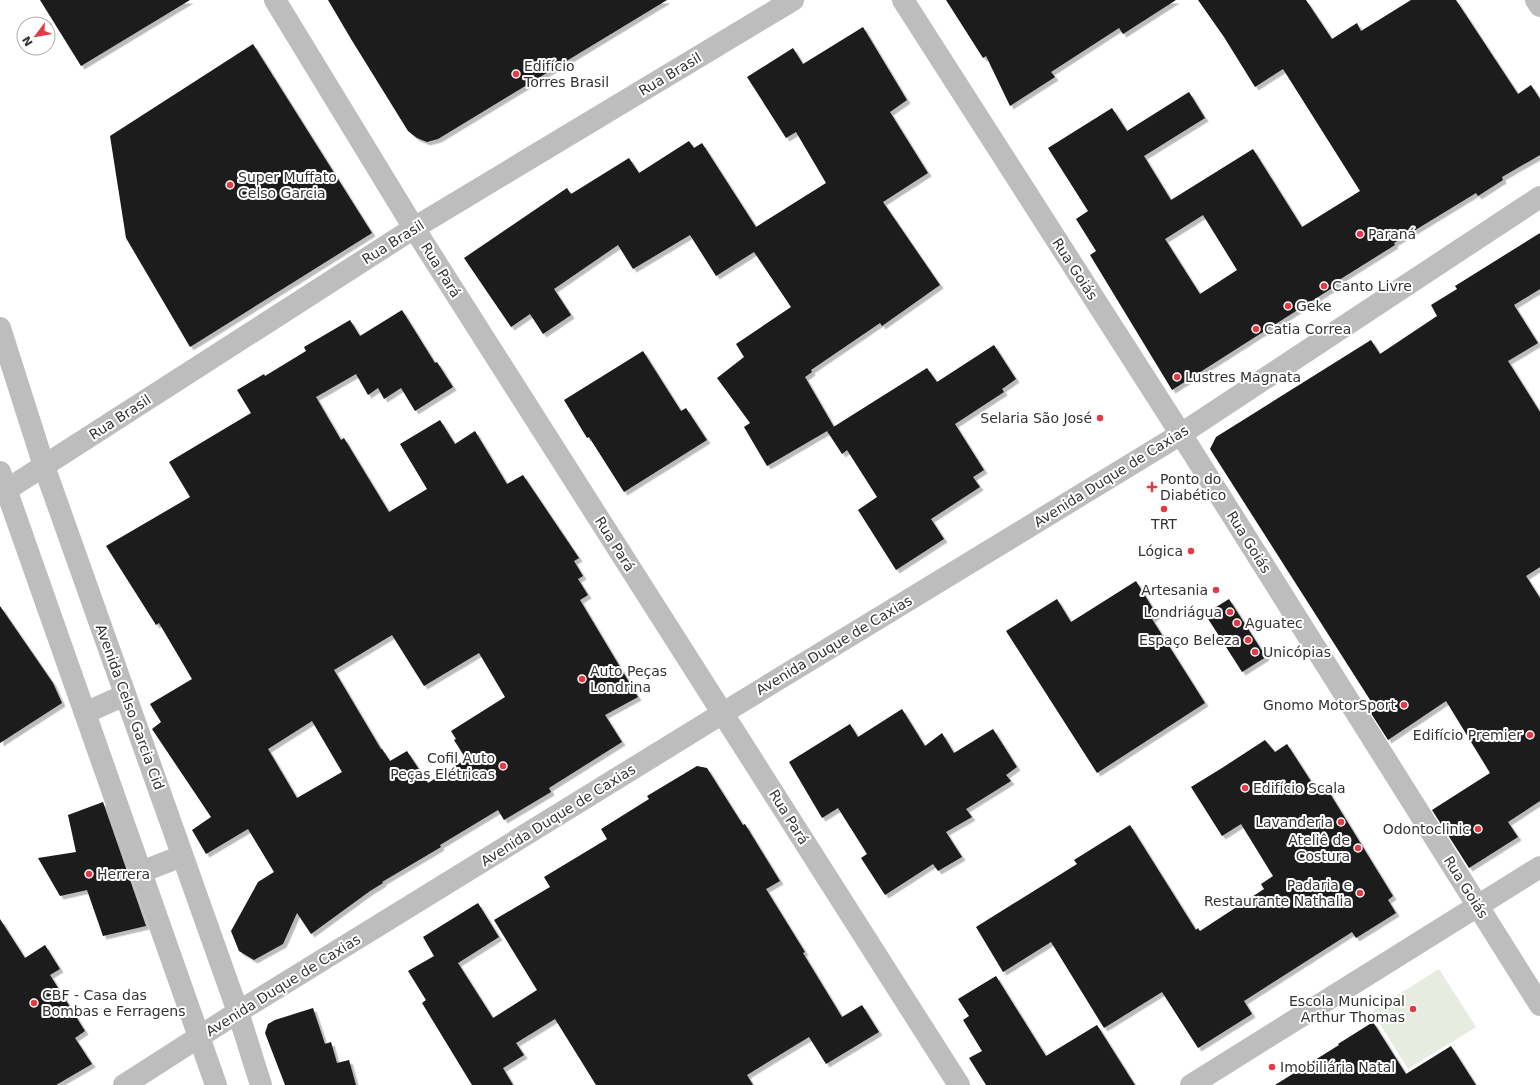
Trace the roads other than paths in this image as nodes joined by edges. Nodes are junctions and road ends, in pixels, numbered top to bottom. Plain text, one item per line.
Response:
1 (275, 0) edge
2 (793, 0) edge
3 (903, 0) edge
4 (1536, 0) edge
5 (1540, 6) edge
6 (1540, 197) edge
7 (414, 228) junction
8 (0, 328) edge
9 (1181, 434) junction
10 (44, 466) junction
11 (2, 485) edge
12 (125, 695) junction
13 (85, 712) junction
14 (723, 713) junction
15 (182, 856) junction
16 (1540, 867) edge
17 (141, 872) junction
18 (1478, 906) junction
19 (1540, 1005) edge
20 (238, 1012) junction
21 (200, 1037) junction
22 (124, 1085) edge
23 (216, 1085) edge
24 (261, 1085) edge
25 (959, 1085) edge
26 (1190, 1085) edge

1 - 7 main road, Rua Pará
2 - 7 main road, Rua Brasil
3 - 9 main road, Rua Goiás
4 - 5 main road
6 - 9 main road, Avenida Duque de Caxias
7 - 10 main road, Rua Brasil
7 - 14 main road, Rua Pará
8 - 10 main road, Avenida Celso Garcia Cid
9 - 14 main road, Avenida Duque de Caxias
9 - 18 main road, Rua Goiás
10 - 11 main road, Rua Brasil
10 - 12 main road, Avenida Celso Garcia Cid
11 - 13 main road
12 - 13 main road
12 - 15 main road, Avenida Celso Garcia Cid
13 - 17 main road
14 - 20 main road, Avenida Duque de Caxias
14 - 25 main road, Rua Pará
15 - 17 main road
15 - 20 main road, Avenida Celso Garcia Cid
16 - 18 main road
17 - 21 main road
18 - 19 main road, Rua Goiás
18 - 26 main road
20 - 21 main road, Avenida Duque de Caxias
20 - 24 main road, Avenida Celso Garcia Cid
21 - 22 main road, Avenida Duque de Caxias
21 - 23 main road

